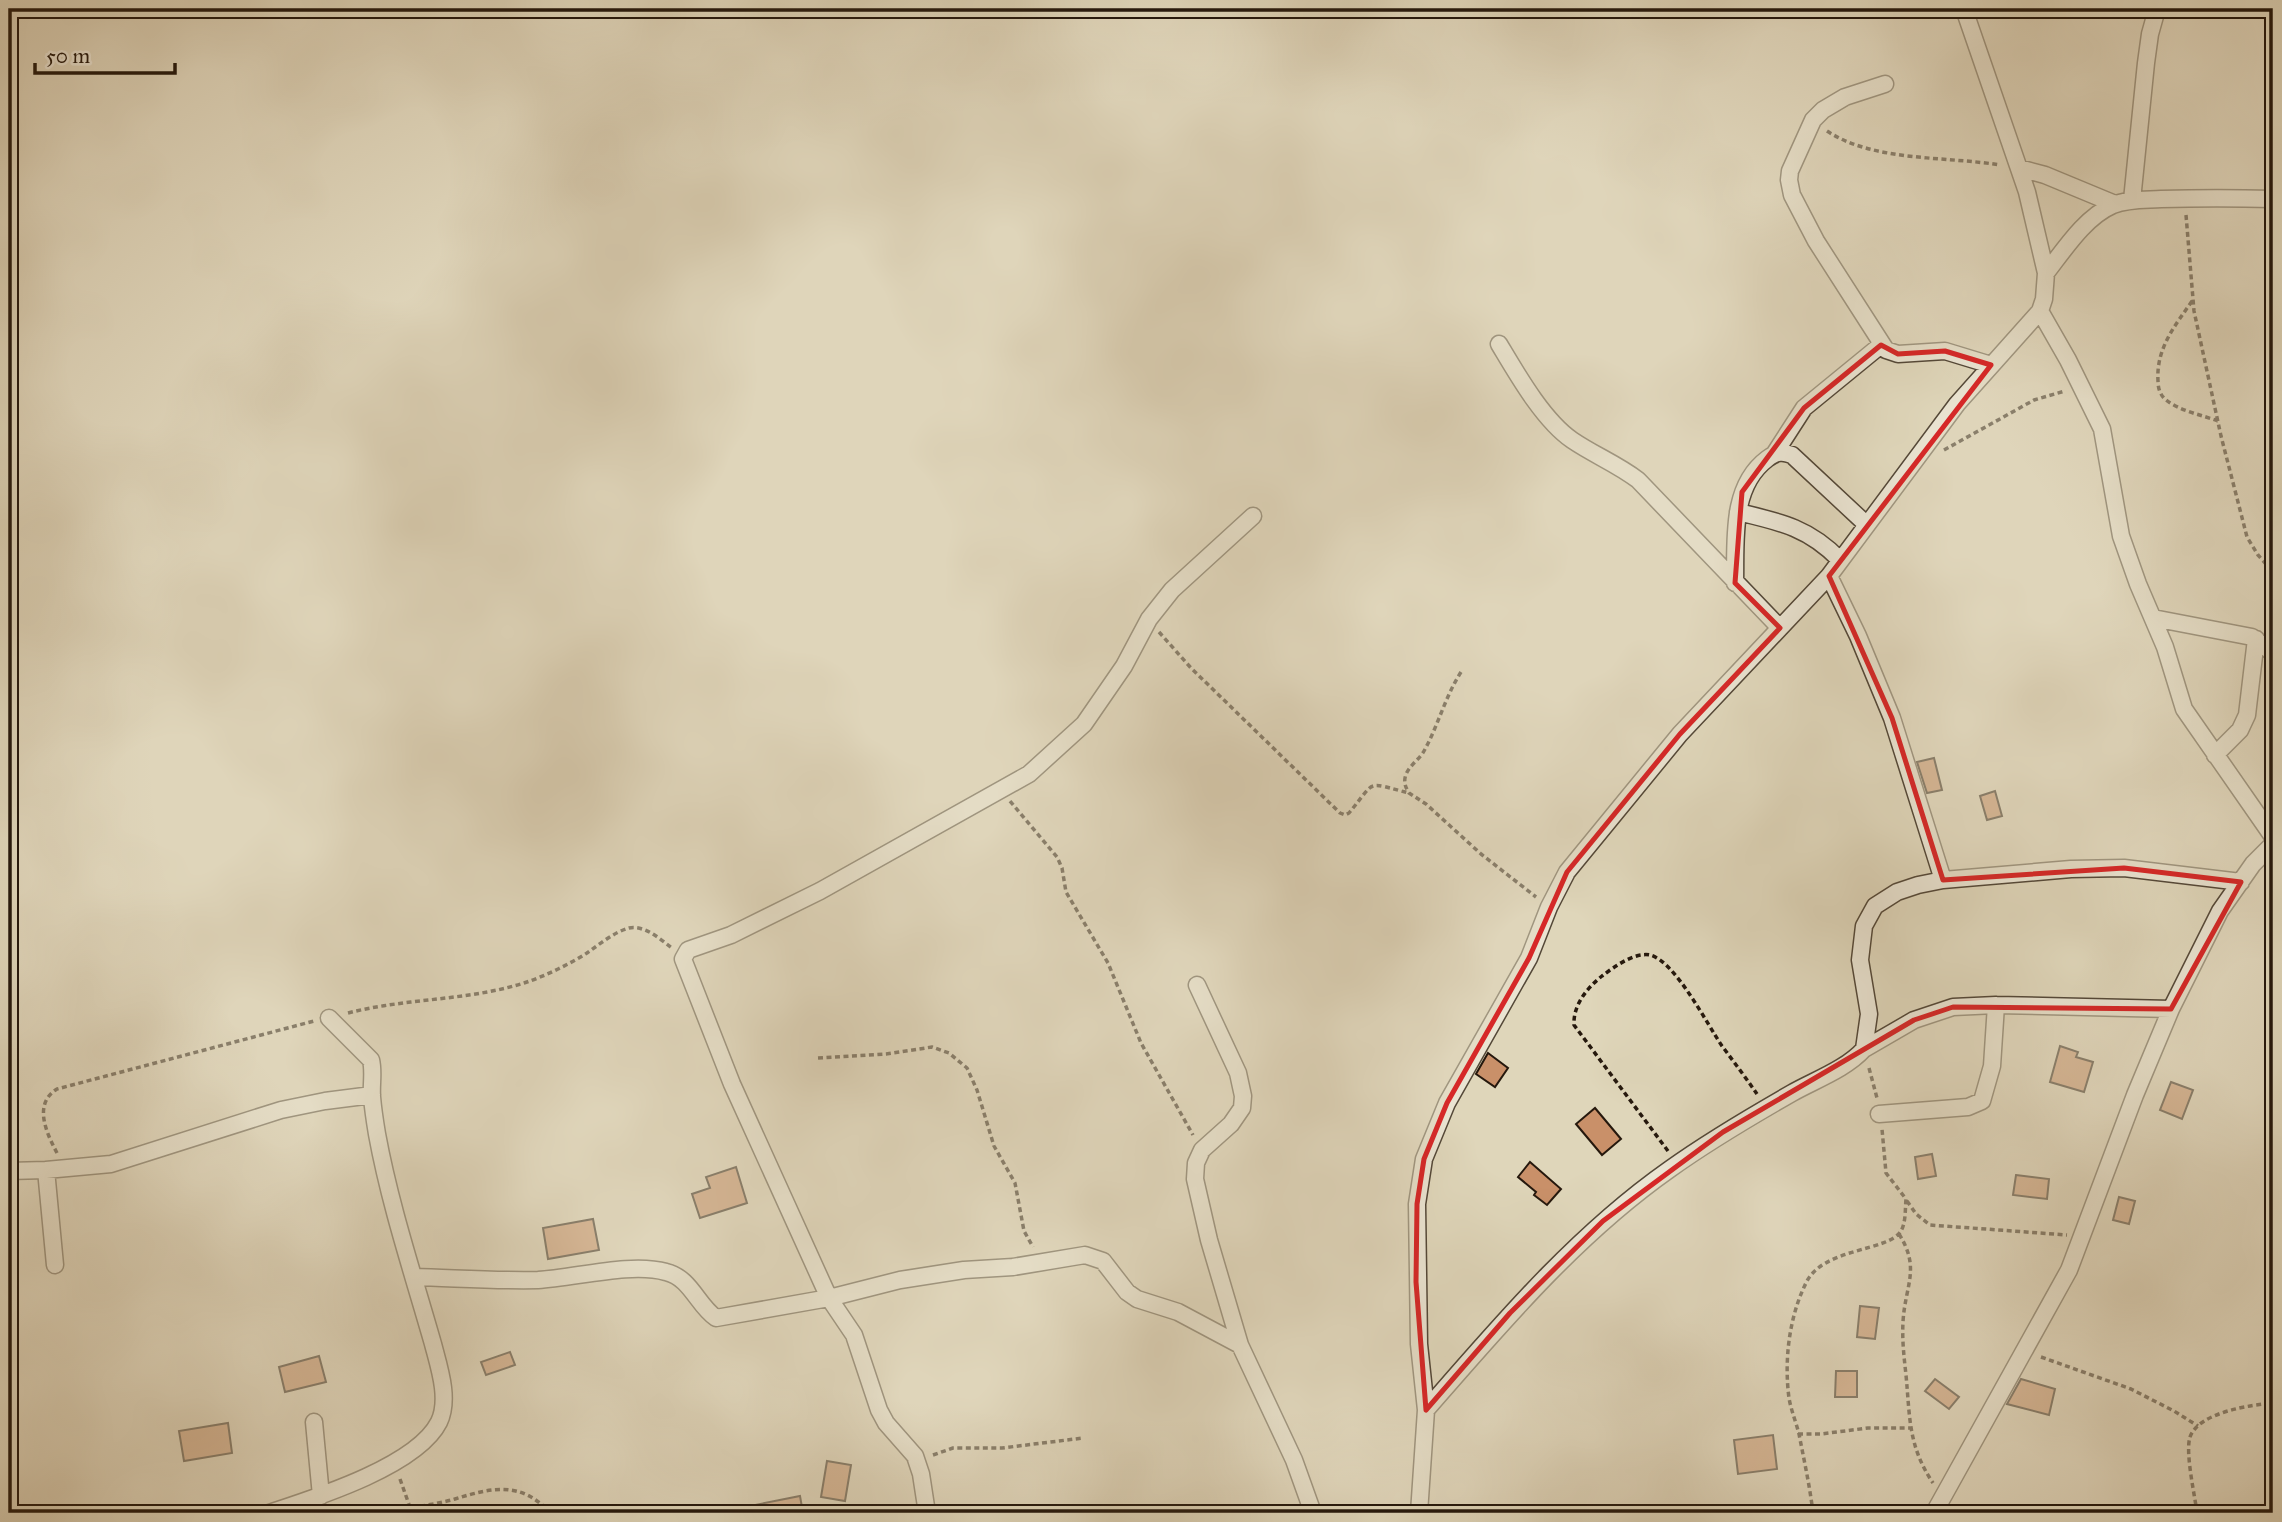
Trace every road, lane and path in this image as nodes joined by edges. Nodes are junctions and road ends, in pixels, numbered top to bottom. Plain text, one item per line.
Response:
1 (1964, 9) edge
2 (2157, 9) edge
3 (1885, 84) dead end
4 (1813, 120) junction
5 (2019, 168) junction
6 (2184, 198) junction
7 (2273, 199) edge
8 (2132, 200) junction
9 (2115, 204) junction
10 (2046, 273) junction
11 (2193, 299) junction
12 (2040, 311) junction
13 (1499, 344) dead end
14 (1881, 345) junction
15 (1991, 365) junction
16 (2084, 390) junction
17 (2218, 422) junction
18 (1775, 453) junction
19 (1919, 458) junction
20 (1738, 512) junction
21 (1253, 516) dead end
22 (1867, 525) junction
23 (1840, 560) junction
24 (2273, 572) edge
25 (1829, 576) junction
26 (1735, 583) junction
27 (2153, 618) junction
28 (1149, 619) junction
29 (1780, 628) junction
30 (2256, 639) junction
31 (2273, 653) edge
32 (1461, 672) dead end
33 (2215, 755) junction
34 (998, 790) junction
35 (1409, 793) junction
36 (2273, 837) edge
37 (2273, 844) edge
38 (1943, 880) junction
39 (2241, 882) junction
40 (1549, 907) junction
41 (1197, 985) dead end
42 (1996, 1005) junction
43 (2171, 1009) junction
44 (329, 1018) dead end
45 (1864, 1049) junction
46 (817, 1058) dead end
47 (372, 1095) junction
48 (1766, 1108) junction
49 (1879, 1114) junction
50 (1202, 1150) junction
51 (1678, 1163) junction
52 (46, 1170) junction
53 (9, 1171) edge
54 (1906, 1199) junction
55 (1899, 1234) junction
56 (2083, 1236) junction
57 (1041, 1261) junction
58 (55, 1265) dead end
59 (414, 1277) junction
60 (829, 1298) junction
61 (1240, 1345) junction
62 (2026, 1349) junction
63 (2273, 1403) edge
64 (1426, 1410) junction
65 (314, 1422) dead end
66 (2198, 1426) junction
67 (1911, 1428) junction
68 (1798, 1434) junction
69 (1083, 1438) dead end
70 (393, 1464) junction
71 (921, 1474) junction
72 (321, 1496) junction
73 (1939, 1506) edge
74 (412, 1511) edge
75 (269, 1513) edge
76 (550, 1513) edge
77 (927, 1513) edge
78 (1313, 1513) edge
79 (1419, 1513) edge
80 (1813, 1513) edge
81 (2197, 1513) edge

1 - 5 street
2 - 8 street
3 - 4 street
4 - 5 path
4 - 14 street
5 - 9 street
5 - 10 street
6 - 7 street
6 - 8 street
6 - 11 path
8 - 9 street
9 - 10 street
10 - 12 street
11 - 17 path
11 - 17 path
12 - 15 street
12 - 16 street
13 - 26 street
14 - 15 street
14 - 18 street
15 - 19 street
16 - 19 path
16 - 27 street
17 - 24 path
18 - 20 street
18 - 22 street
19 - 22 street
20 - 23 street
20 - 26 street
21 - 28 street
22 - 23 street
23 - 25 street
25 - 29 street
25 - 38 street
26 - 29 street
27 - 30 street
27 - 33 street
28 - 34 street
28 - 35 path
29 - 40 street
30 - 31 street
30 - 33 street
32 - 35 path
33 - 36 street
34 - 50 path
34 - 60 street
35 - 40 path
37 - 39 street
38 - 39 street
38 - 45 street
39 - 43 street
40 - 64 street
41 - 50 street
42 - 43 street
42 - 45 street
42 - 49 street
43 - 56 street
44 - 47 street
45 - 48 street
45 - 49 path
46 - 57 path
47 - 52 street
47 - 59 street
48 - 51 street
48 - 51 path
49 - 54 path
50 - 61 street
51 - 64 street
52 - 53 street
52 - 58 street
54 - 55 path
54 - 56 path
55 - 67 path
55 - 68 path
56 - 62 street
57 - 60 street
57 - 61 street
59 - 60 street
59 - 70 street
60 - 71 street
61 - 78 street
62 - 66 path
62 - 73 street
63 - 66 path
64 - 79 street
65 - 72 street
66 - 81 path
67 - 68 path
67 - 73 path
68 - 80 path
69 - 71 path
70 - 72 street
70 - 74 path
71 - 77 street
72 - 75 street
74 - 76 path

